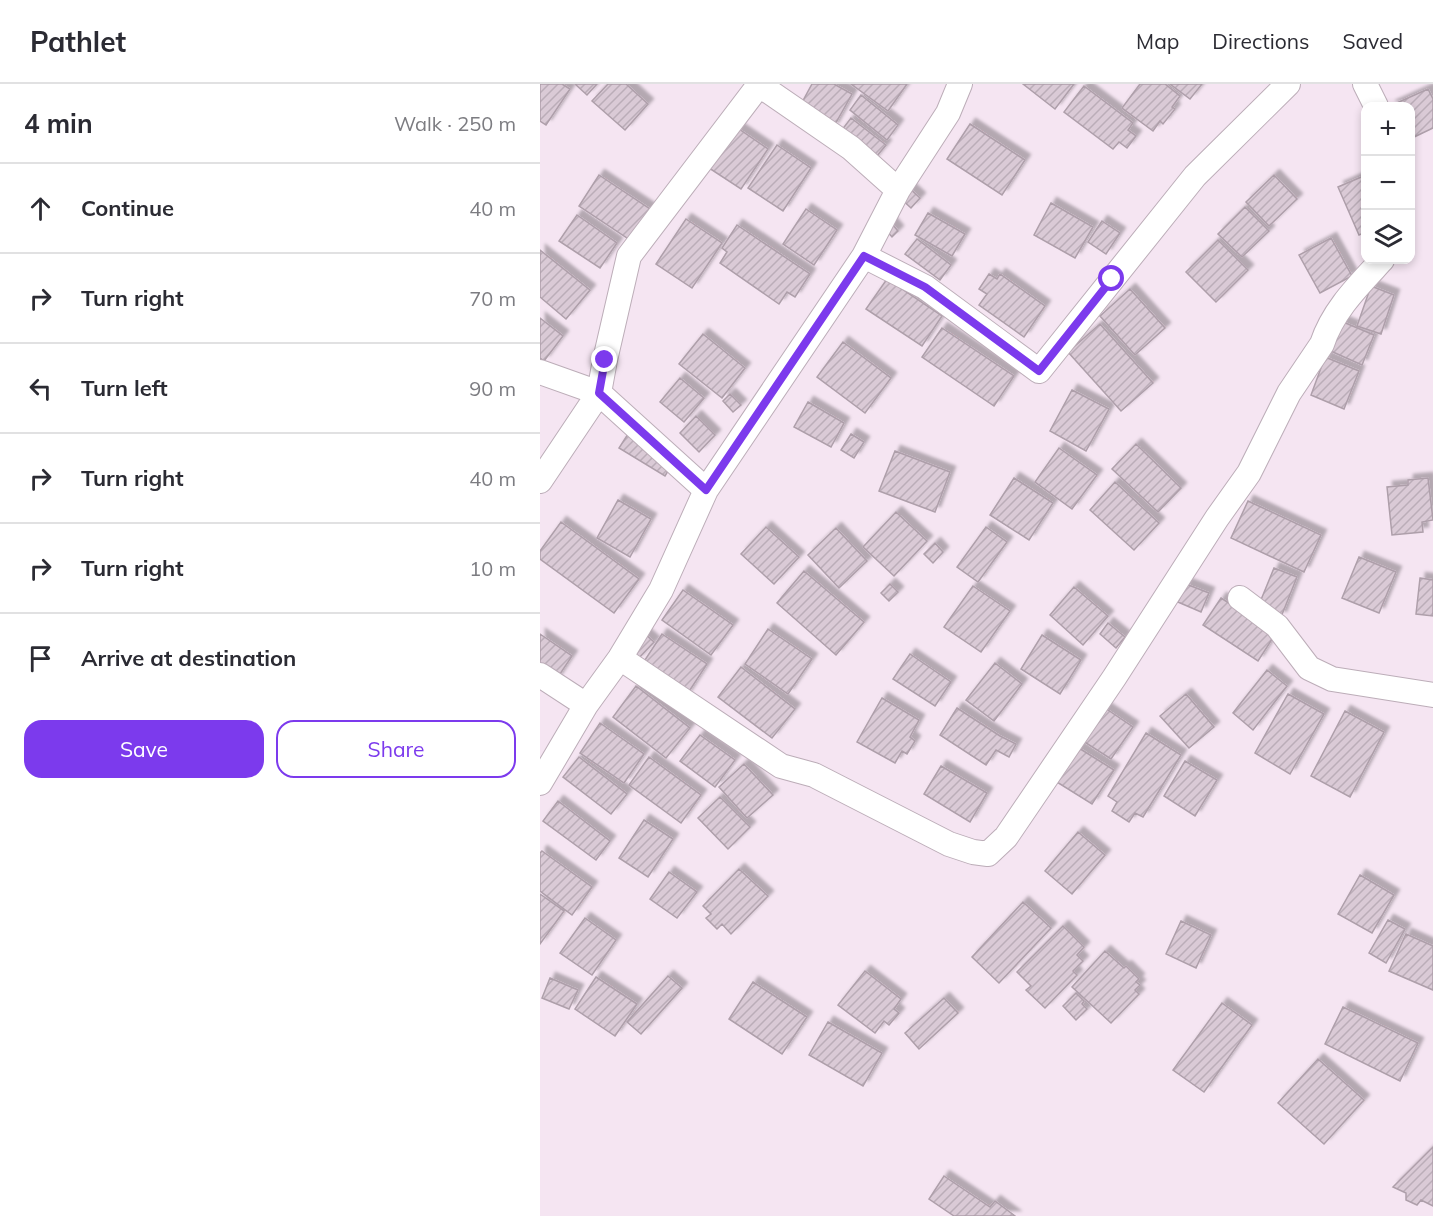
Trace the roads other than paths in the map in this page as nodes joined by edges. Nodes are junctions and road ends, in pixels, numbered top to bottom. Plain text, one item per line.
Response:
1 (960, 84) edge
2 (1288, 84) edge
3 (1365, 84) edge
4 (758, 85) edge
5 (1374, 102) edge
6 (898, 190) junction
7 (864, 256) junction
8 (1378, 264) edge
9 (540, 372) edge
10 (599, 393) junction
11 (540, 481) edge
12 (706, 490) junction
13 (1240, 598) dead end
14 (620, 658) junction
15 (540, 675) edge
16 (1433, 695) edge
17 (586, 705) junction
18 (540, 783) edge

1 - 6 street
2 - 7 street
3 - 5 street
4 - 6 street
4 - 10 street
6 - 7 street
7 - 12 street
8 - 14 street
9 - 10 street
10 - 11 street
10 - 12 street
12 - 14 street
13 - 16 street
14 - 17 street
15 - 17 street
17 - 18 street

